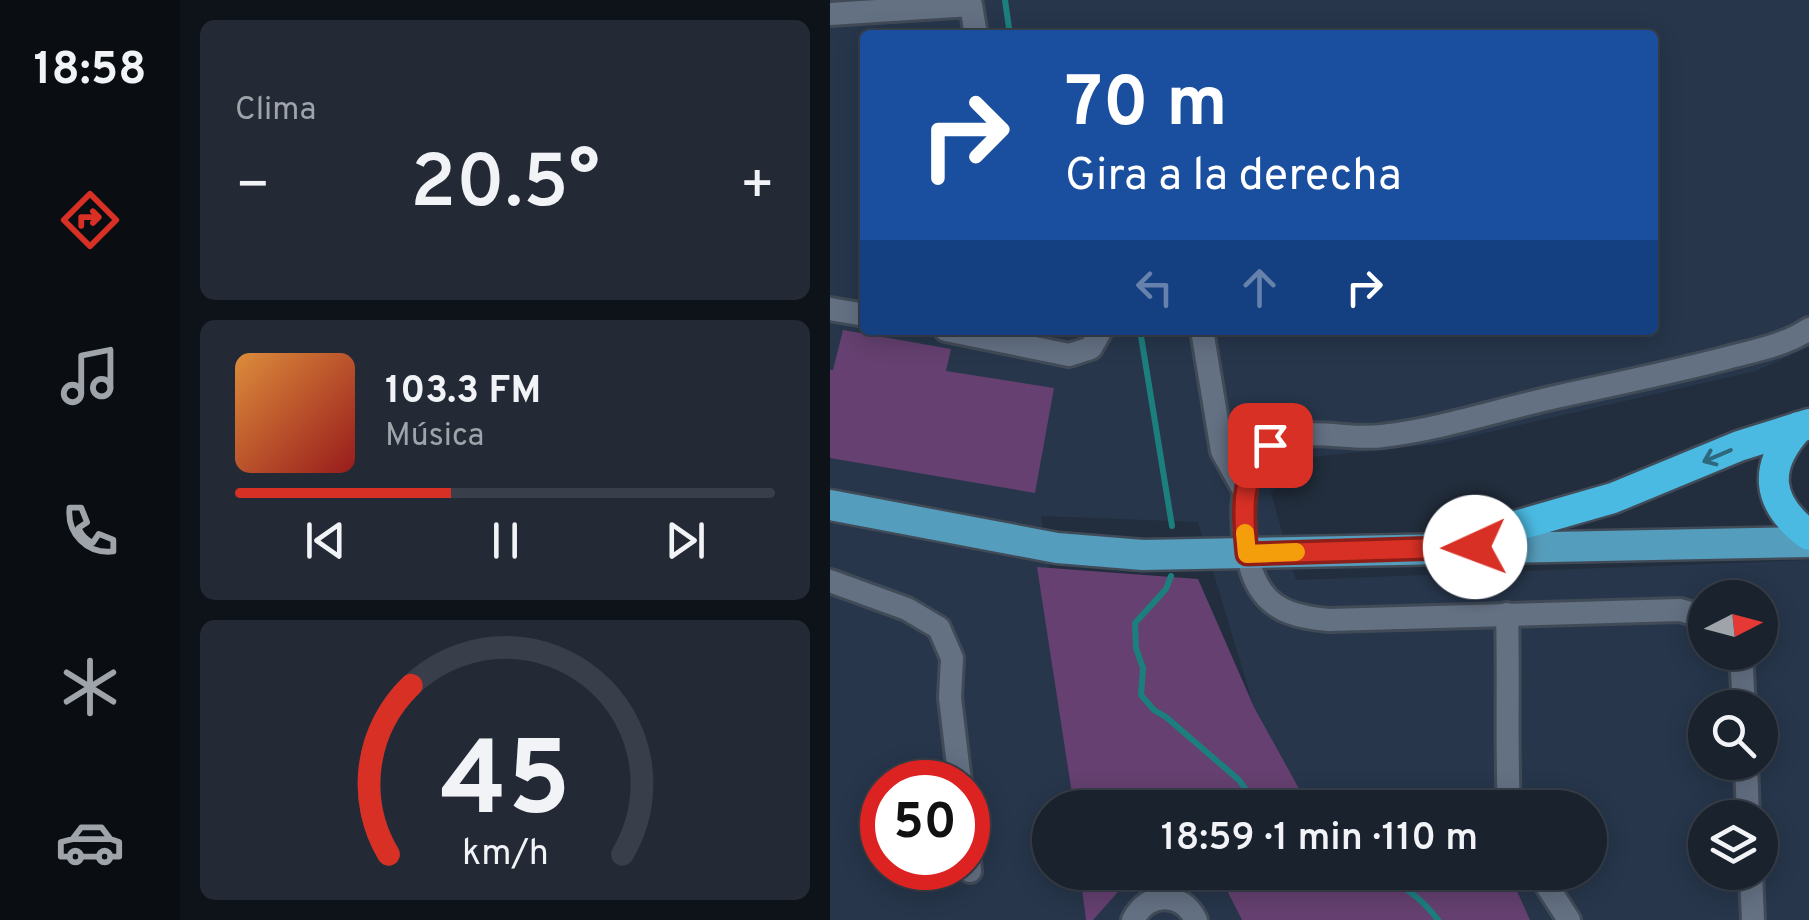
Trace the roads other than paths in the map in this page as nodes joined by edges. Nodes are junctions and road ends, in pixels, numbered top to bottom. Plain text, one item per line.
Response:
1 (830, 14) edge
2 (975, 30) edge
3 (830, 309) edge
4 (860, 315) edge
5 (1809, 329) edge
6 (971, 335) edge
7 (1099, 335) edge
8 (1203, 335) edge
9 (1804, 425) edge
10 (1246, 492) junction
11 (830, 505) edge
12 (1809, 538) edge
13 (1440, 548) junction
14 (1247, 554) junction
15 (830, 582) edge
16 (1688, 613) edge
17 (1507, 614) junction
18 (957, 760) edge
19 (1508, 790) edge
20 (1550, 890) edge
21 (1752, 890) edge
22 (1133, 920) edge
23 (1196, 920) edge
24 (1569, 920) edge
25 (1753, 920) edge

1 - 2 street
3 - 4 street
5 - 10 street
6 - 7 street
8 - 10 street
9 - 12 highway
9 -> 13 highway
10 - 14 street
11 - 14 main road
12 - 13 main road
13 - 14 main road
14 - 17 street
15 - 18 street
16 - 17 street
17 - 19 street
20 - 24 street
21 - 25 street
22 - 23 street

